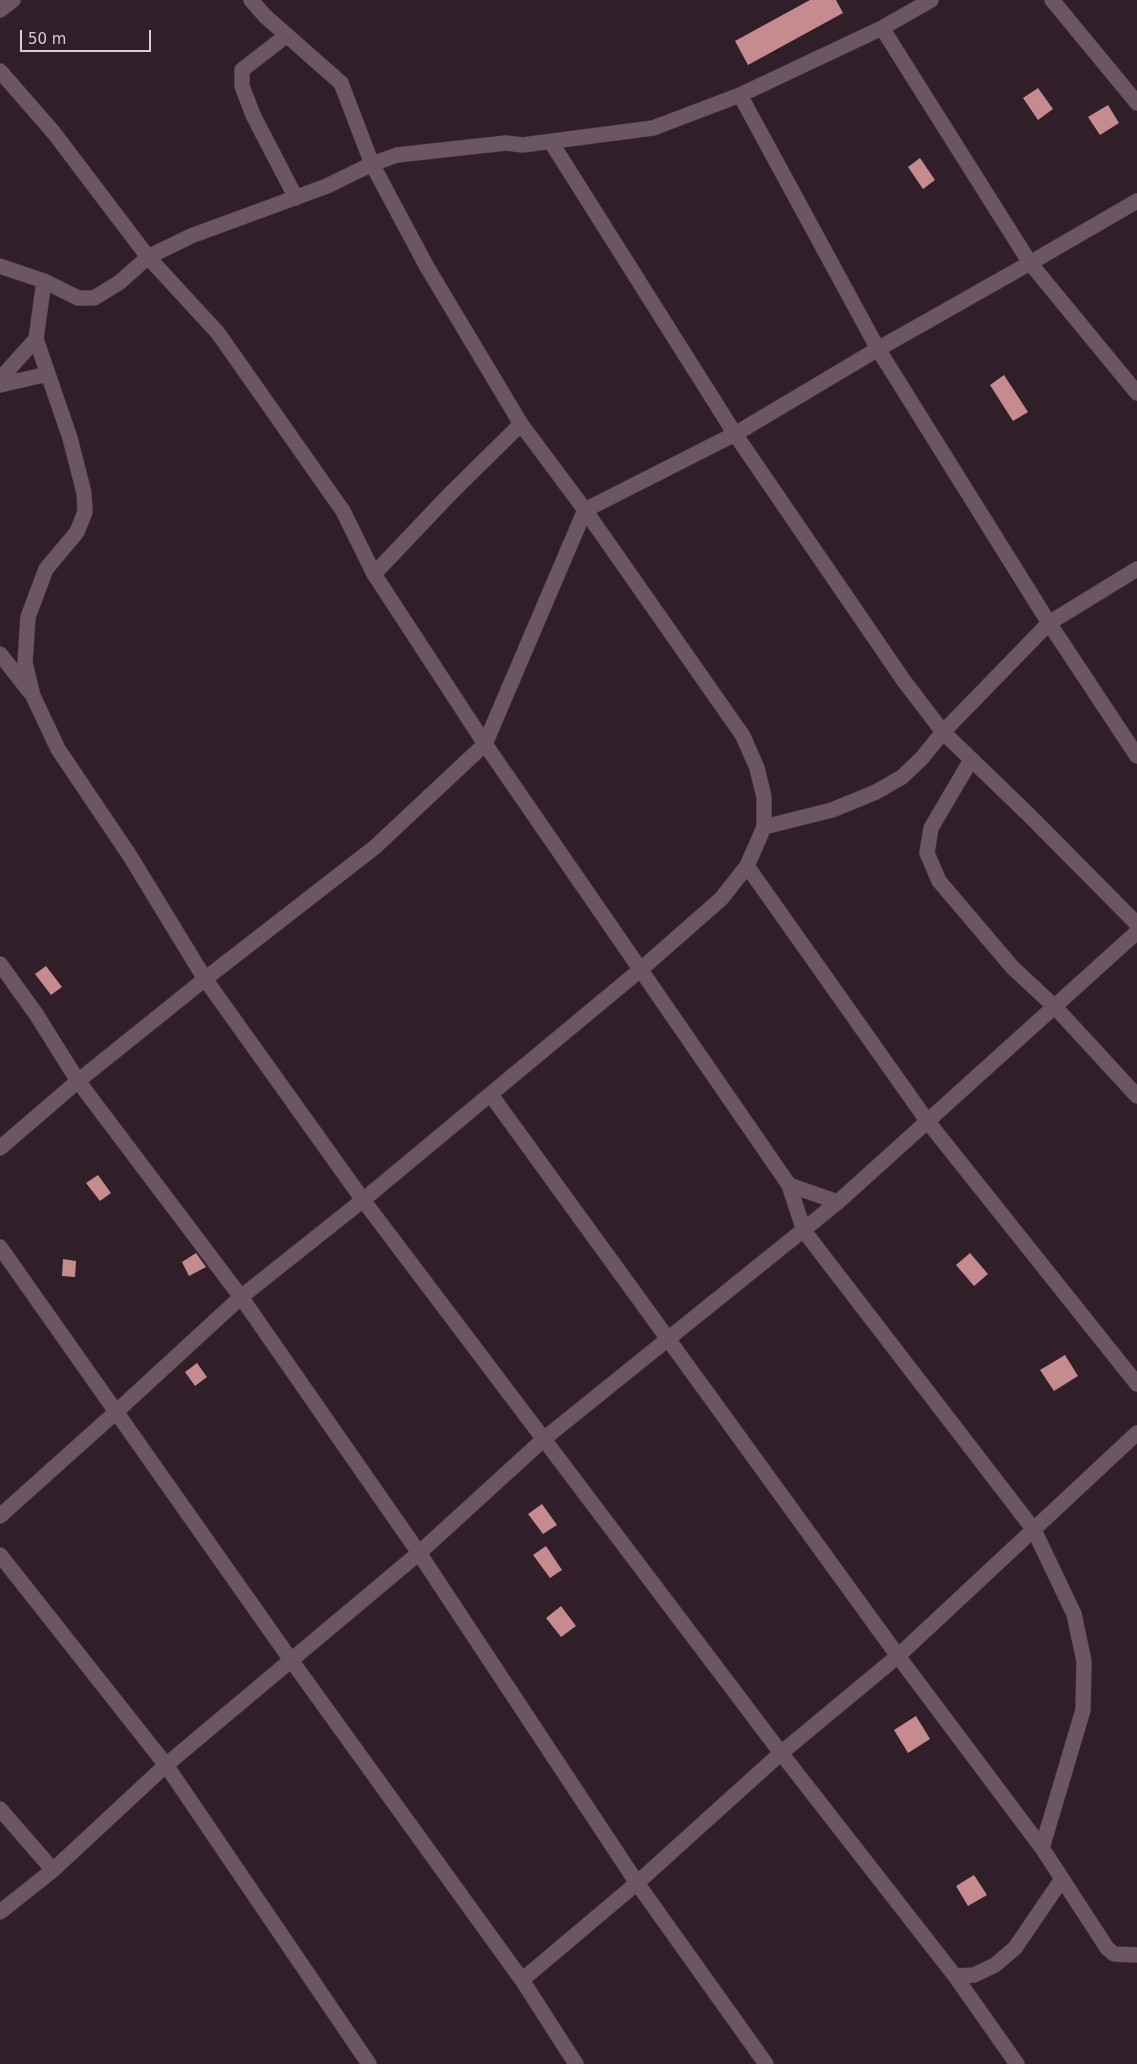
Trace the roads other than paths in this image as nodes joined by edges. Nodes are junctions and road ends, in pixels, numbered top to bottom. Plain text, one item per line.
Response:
1 (13, 0) edge
2 (251, 0) edge
3 (931, 0) edge
4 (1052, 0) edge
5 (0, 10) edge
6 (882, 28) junction
7 (287, 35) junction
8 (0, 71) edge
9 (740, 95) junction
10 (1137, 103) edge
11 (551, 142) junction
12 (372, 164) junction
13 (296, 198) junction
14 (1137, 202) edge
15 (148, 257) junction
16 (1030, 263) junction
17 (0, 266) edge
18 (44, 281) junction
19 (36, 339) junction
20 (878, 349) junction
21 (48, 374) junction
22 (0, 379) edge
23 (0, 385) edge
24 (1137, 393) edge
25 (521, 424) junction
26 (736, 434) junction
27 (584, 510) junction
28 (1137, 569) edge
29 (374, 574) junction
30 (1049, 623) junction
31 (0, 654) edge
32 (33, 696) junction
33 (943, 732) junction
34 (485, 744) junction
35 (1137, 756) edge
36 (972, 760) junction
37 (764, 827) junction
38 (748, 866) junction
39 (1137, 924) edge
40 (1137, 932) edge
41 (0, 964) edge
42 (640, 970) junction
43 (205, 979) junction
44 (1054, 1007) junction
45 (78, 1081) junction
46 (491, 1095) junction
47 (1137, 1096) edge
48 (928, 1122) junction
49 (0, 1148) edge
50 (789, 1185) junction
51 (363, 1200) junction
52 (838, 1202) junction
53 (804, 1231) junction
54 (0, 1247) edge
55 (241, 1297) junction
56 (667, 1338) junction
57 (1137, 1384) edge
58 (116, 1412) junction
59 (1137, 1433) edge
60 (544, 1438) junction
61 (0, 1516) edge
62 (1034, 1530) junction
63 (419, 1553) junction
64 (0, 1555) edge
65 (898, 1656) junction
66 (291, 1660) junction
67 (781, 1753) junction
68 (166, 1765) junction
69 (0, 1809) edge
70 (1042, 1848) junction
71 (53, 1870) junction
72 (1062, 1879) junction
73 (638, 1883) junction
74 (0, 1912) edge
75 (1135, 1958) edge
76 (955, 1976) junction
77 (522, 1980) junction
78 (369, 2064) edge
79 (576, 2064) edge
80 (766, 2064) edge
81 (1017, 2064) edge

1 - 5 street
2 - 7 street
3 - 6 street
4 - 10 street
6 - 9 street
6 - 16 street
7 - 12 street
7 - 13 street
8 - 15 street
9 - 11 street
9 - 20 street
11 - 12 street
11 - 26 street
12 - 13 street
12 - 25 street
13 - 15 street
14 - 16 street
15 - 18 street
15 - 29 street
16 - 20 street
16 - 24 street
17 - 18 street
18 - 19 street
19 - 21 street
19 - 22 street
20 - 26 street
20 - 30 street
21 - 23 street
21 - 32 street
25 - 27 street
25 - 29 street
26 - 27 street
26 - 33 street
27 - 34 street
27 - 37 street
28 - 30 street
29 - 34 street
30 - 33 street
30 - 35 street
31 - 32 street
32 - 43 street
33 - 36 street
33 - 37 street
34 - 42 street
34 - 43 street
36 - 39 street
36 - 44 street
37 - 38 street
38 - 42 street
38 - 48 street
40 - 44 street
41 - 45 street
42 - 46 street
42 - 50 street
43 - 45 street
43 - 51 street
44 - 47 street
44 - 48 street
45 - 49 street
45 - 55 street
46 - 51 street
46 - 56 street
48 - 52 street
48 - 57 street
50 - 52 street
50 - 53 street
51 - 55 street
51 - 60 street
52 - 53 street
53 - 56 street
53 - 62 street
54 - 58 street
55 - 58 street
55 - 63 street
56 - 60 street
56 - 65 street
58 - 61 street
58 - 66 street
59 - 62 street
60 - 63 street
60 - 67 street
62 - 65 street
62 - 70 street
63 - 66 street
63 - 73 street
64 - 68 street
65 - 67 street
65 - 70 street
66 - 68 street
66 - 77 street
67 - 73 street
67 - 76 street
68 - 71 street
68 - 78 street
69 - 71 street
70 - 72 street
71 - 74 street
72 - 75 street
72 - 76 street
73 - 77 street
73 - 80 street
76 - 81 street
77 - 79 street

